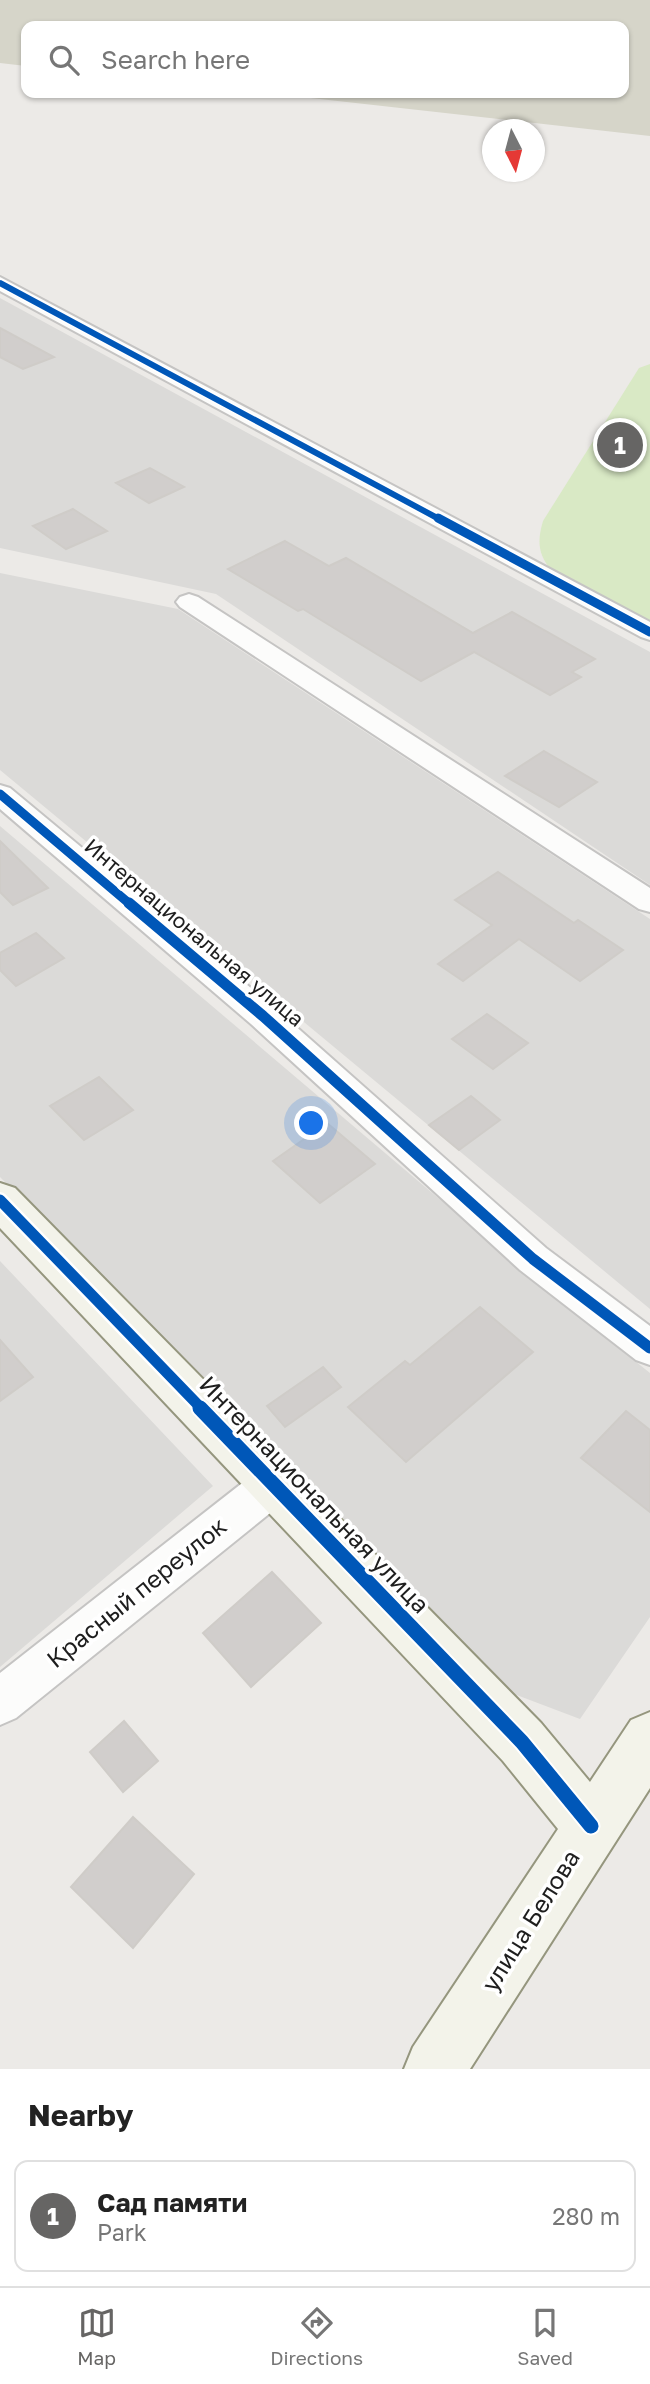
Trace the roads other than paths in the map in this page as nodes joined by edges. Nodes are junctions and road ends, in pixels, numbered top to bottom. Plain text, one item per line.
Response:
1 (0, 283) edge
2 (188, 602) dead end
3 (650, 632) edge
4 (0, 794) edge
5 (650, 902) edge
6 (0, 1200) edge
7 (650, 1348) edge
8 (275, 1483) junction
9 (0, 1702) edge
10 (650, 1739) edge
11 (591, 1826) junction
12 (435, 2069) edge

1 - 3 street
2 - 5 street
4 - 7 street, Интернациональная улица
6 - 8 street, Интернациональная улица
8 - 9 street, Красный переулок
8 - 11 street, Интернациональная улица
10 - 11 street, улица Белова
11 - 12 street, улица Белова

